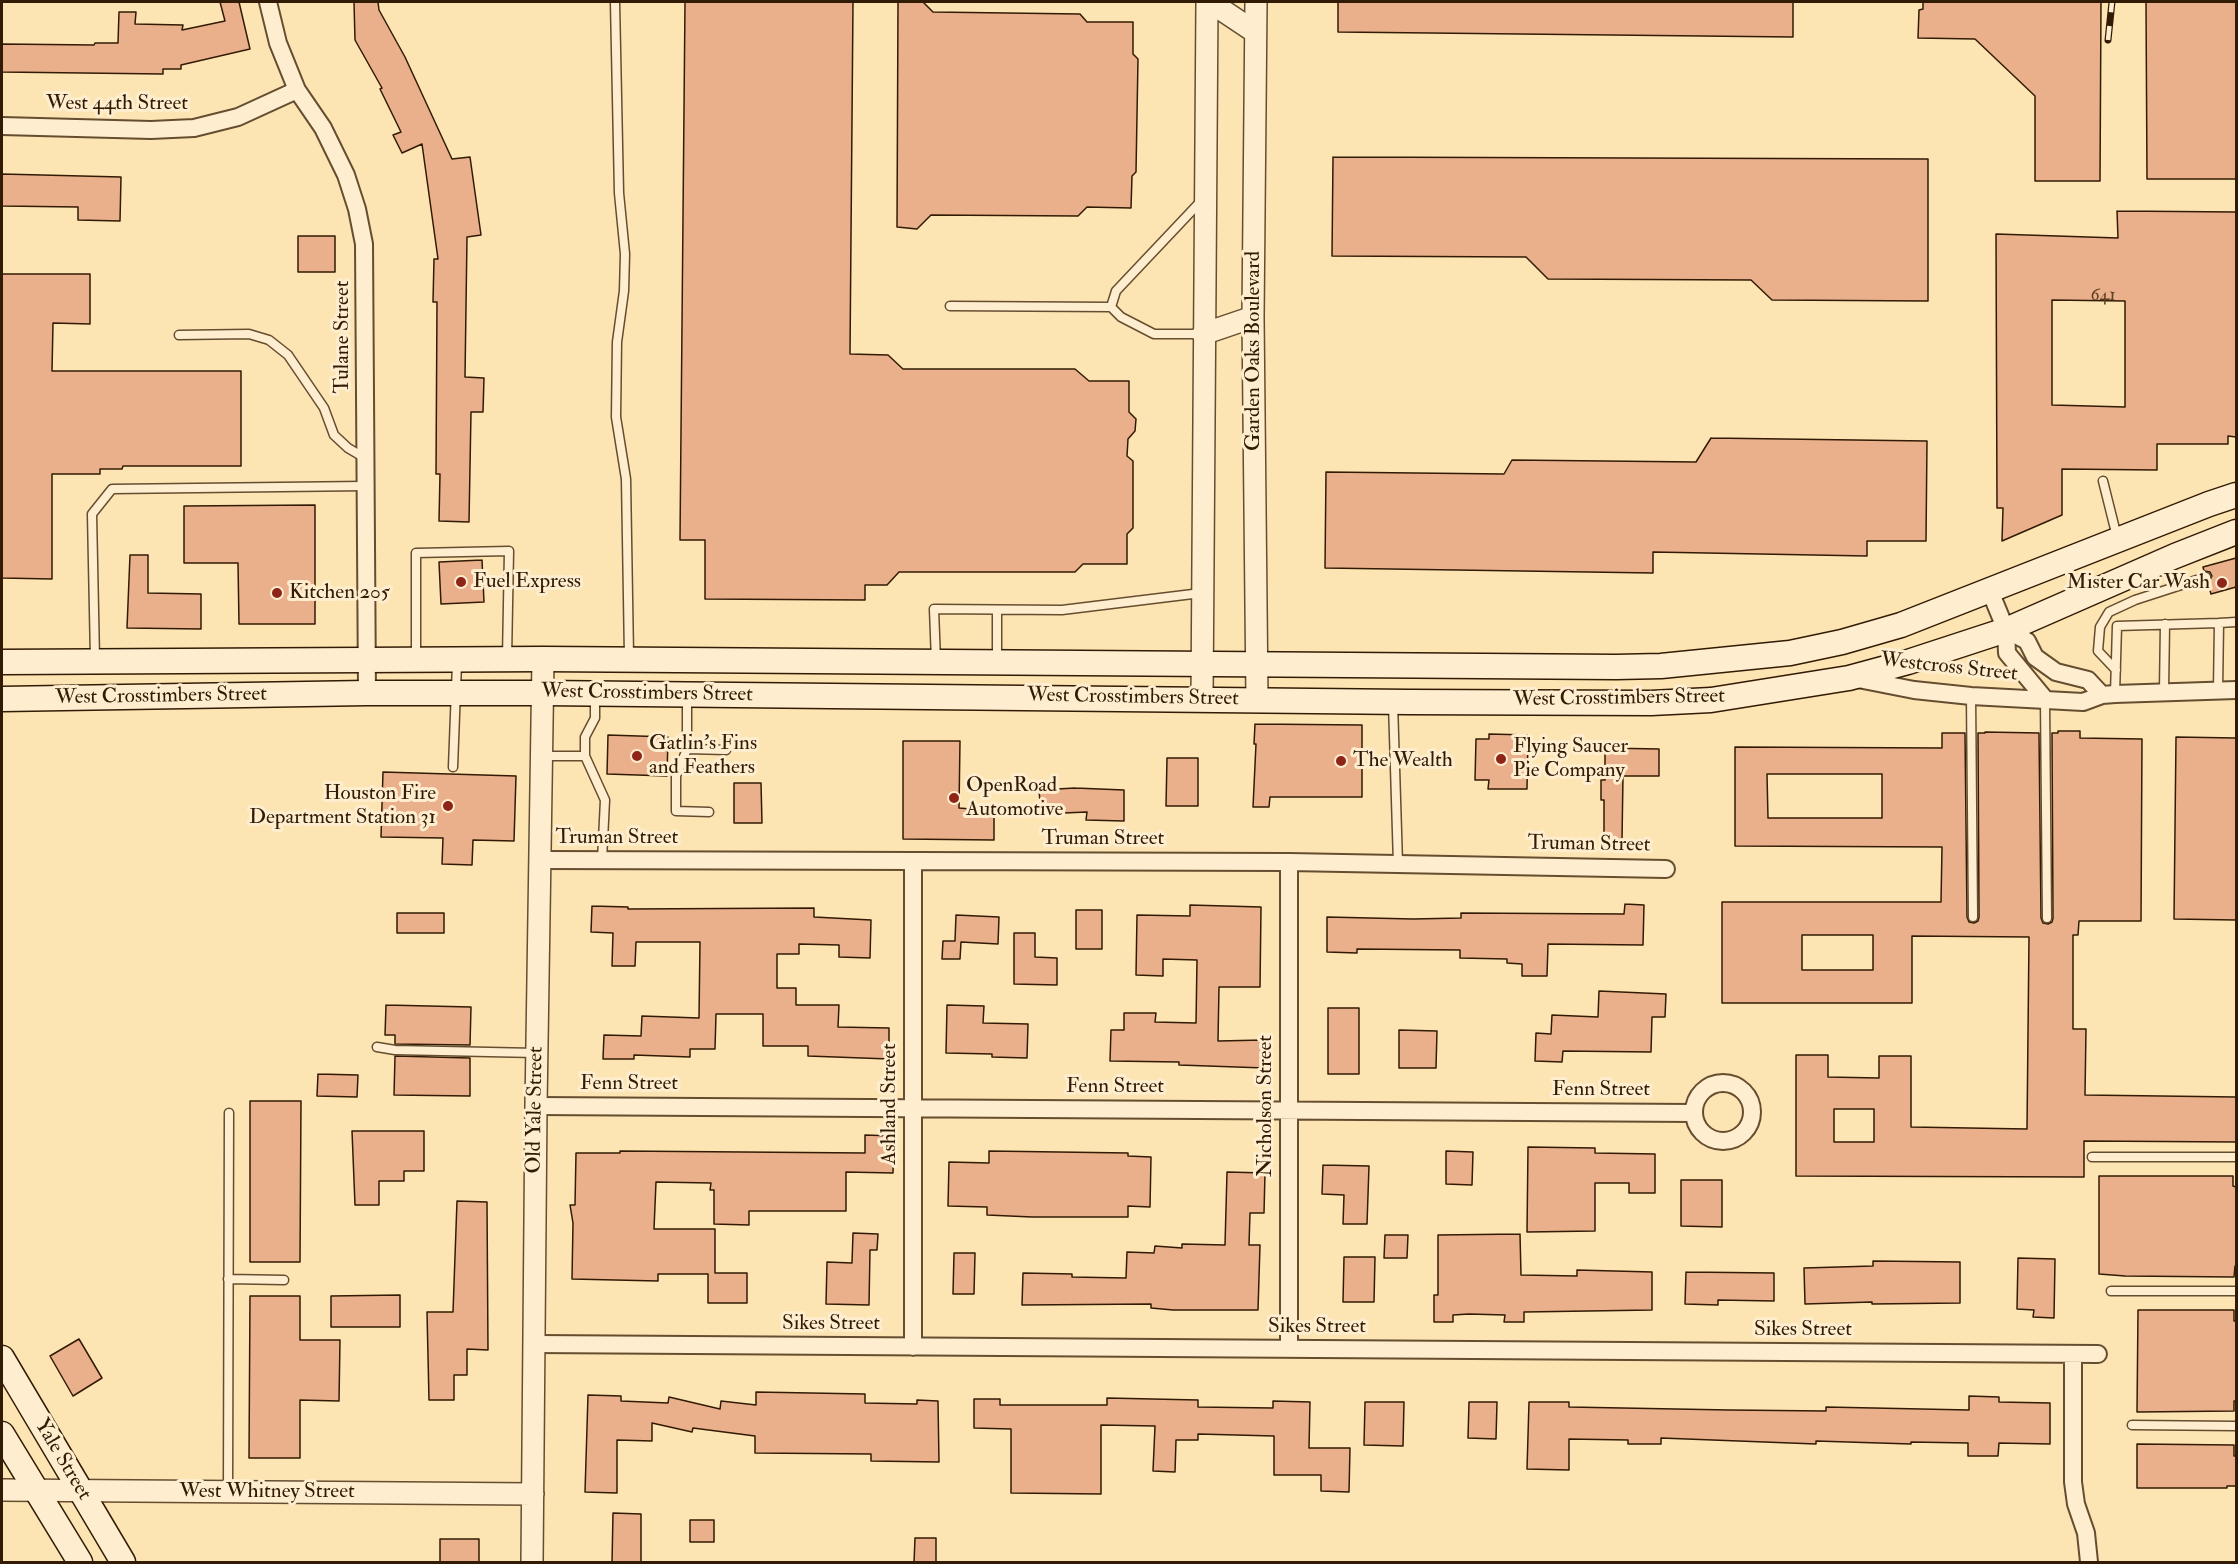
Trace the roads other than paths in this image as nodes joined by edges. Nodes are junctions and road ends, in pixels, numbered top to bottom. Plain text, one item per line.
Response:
1 (268, 2) edge
2 (615, 2) edge
3 (1209, 2) edge
4 (1256, 2) edge
5 (1255, 32) junction
6 (297, 90) junction
7 (2, 126) edge
8 (1204, 197) junction
9 (950, 306) dead end
10 (1111, 307) junction
11 (1253, 317) junction
12 (179, 334) dead end
13 (1203, 334) junction
14 (365, 458) junction
15 (2103, 481) dead end
16 (365, 486) junction
17 (2236, 495) edge
18 (2236, 532) edge
19 (2118, 540) junction
20 (2206, 578) dead end
21 (1990, 591) junction
22 (1202, 593) junction
23 (997, 610) junction
24 (2236, 622) edge
25 (2219, 623) junction
26 (2165, 624) junction
27 (2006, 630) junction
28 (543, 658) junction
29 (458, 659) junction
30 (507, 659) junction
31 (629, 659) junction
32 (365, 660) junction
33 (416, 660) junction
34 (1717, 661) junction
35 (2, 662) edge
36 (95, 662) junction
37 (898, 662) junction
38 (936, 662) junction
39 (998, 663) junction
40 (1201, 664) junction
41 (1255, 664) junction
42 (1408, 665) junction
43 (2116, 670) junction
44 (1849, 678) junction
45 (2218, 690) junction
46 (2236, 690) edge
47 (2164, 691) junction
48 (367, 693) junction
49 (456, 693) junction
50 (543, 693) junction
51 (595, 693) junction
52 (687, 694) junction
53 (2109, 694) junction
54 (898, 696) junction
55 (1971, 696) junction
56 (2, 699) edge
57 (94, 699) junction
58 (1202, 699) junction
59 (2045, 699) junction
60 (1257, 700) junction
61 (1711, 700) junction
62 (1401, 701) junction
63 (687, 749) junction
64 (726, 750) dead end
65 (542, 756) junction
66 (585, 756) junction
67 (453, 767) dead end
68 (709, 812) dead end
69 (540, 860) junction
70 (602, 860) junction
71 (913, 861) junction
72 (1289, 862) junction
73 (1398, 864) junction
74 (1666, 869) dead end
75 (1973, 917) dead end
76 (2047, 918) dead end
77 (377, 1047) dead end
78 (537, 1053) junction
79 (536, 1106) junction
80 (913, 1108) junction
81 (1289, 1110) junction
82 (229, 1113) dead end
83 (1694, 1113) dead end
84 (2092, 1157) dead end
85 (2236, 1157) edge
86 (228, 1279) junction
87 (284, 1280) dead end
88 (2110, 1291) dead end
89 (2236, 1292) edge
90 (535, 1344) junction
91 (913, 1347) junction
92 (1289, 1349) junction
93 (2073, 1354) junction
94 (2098, 1354) dead end
95 (2, 1358) edge
96 (2132, 1425) dead end
97 (2236, 1426) edge
98 (2, 1434) edge
99 (2, 1490) edge
100 (36, 1490) junction
101 (80, 1491) junction
102 (228, 1492) junction
103 (533, 1494) junction
104 (80, 1563) edge
105 (123, 1563) edge
106 (532, 1563) edge
107 (2089, 1563) edge

1 - 6 street, Tulane Street
2 - 31 lane
3 - 5 street
3 - 8 street
4 - 5 street, Garden Oaks Boulevard
5 - 11 street, Garden Oaks Boulevard
6 - 7 street, West 44th Street
6 - 14 street, Tulane Street
8 - 10 lane
8 - 13 street
9 - 10 lane
10 - 13 lane
11 - 13 street
11 - 41 street, Garden Oaks Boulevard
12 - 14 lane
13 - 22 street
14 - 16 street, Tulane Street
15 - 19 lane
16 - 32 street, Tulane Street
16 - 36 lane
17 - 19 main road, West Crosstimbers Street
18 - 27 main road, West Crosstimbers Street
19 - 21 main road, West Crosstimbers Street
20 - 43 lane
21 - 27 street, Westcross Street
21 - 34 main road, West Crosstimbers Street
22 - 23 lane
22 - 40 street
23 - 38 lane
23 - 39 lane
24 - 25 lane
25 - 26 lane
25 - 45 lane
26 - 43 lane
26 - 47 lane
27 - 44 main road, West Crosstimbers Street
27 - 53 street, Westcross Street
27 - 59 street, Westcross Street
28 - 30 main road, West Crosstimbers Street
28 - 31 main road, West Crosstimbers Street
28 - 50 street, Old Yale Street
29 - 30 main road, West Crosstimbers Street
29 - 33 main road, West Crosstimbers Street
29 - 49 lane
30 - 33 lane
31 - 37 main road, West Crosstimbers Street
32 - 33 main road, West Crosstimbers Street
32 - 36 main road, West Crosstimbers Street
32 - 48 street, Tulane Street
34 - 42 main road, West Crosstimbers Street
34 - 61 main road
35 - 36 main road, West Crosstimbers Street
36 - 57 main road
37 - 38 main road, West Crosstimbers Street
37 - 54 main road
38 - 39 main road, West Crosstimbers Street
39 - 40 main road, West Crosstimbers Street
40 - 41 main road, West Crosstimbers Street
40 - 58 street
41 - 42 main road, West Crosstimbers Street
41 - 60 street, Garden Oaks Boulevard
42 - 62 main road
43 - 53 lane
44 - 55 street, Westcross Street
44 - 61 main road, West Crosstimbers Street
45 - 46 street, Westcross Street
45 - 47 street, Westcross Street
47 - 53 street, Westcross Street
48 - 49 main road, West Crosstimbers Street
48 - 57 main road, West Crosstimbers Street
49 - 50 main road, West Crosstimbers Street
49 - 67 lane
50 - 51 main road, West Crosstimbers Street
50 - 65 street, Old Yale Street
51 - 52 main road, West Crosstimbers Street
51 - 66 lane
52 - 54 main road, West Crosstimbers Street
52 - 63 lane
53 - 59 street, Westcross Street
54 - 58 main road, West Crosstimbers Street
55 - 59 street, Westcross Street
55 - 75 lane
56 - 57 main road, West Crosstimbers Street
58 - 60 main road, West Crosstimbers Street
59 - 76 lane
60 - 62 main road, West Crosstimbers Street
61 - 62 main road, West Crosstimbers Street
62 - 73 lane
63 - 64 lane
63 - 68 lane
65 - 66 lane
65 - 69 street, Old Yale Street
66 - 70 lane
69 - 70 street, Truman Street
69 - 78 street, Old Yale Street
70 - 71 street, Truman Street
71 - 72 street, Truman Street
71 - 80 street, Ashland Street
72 - 73 street, Truman Street
72 - 81 street, Nicholson Street
73 - 74 street, Truman Street
77 - 78 lane
78 - 79 street, Old Yale Street
79 - 80 street, Fenn Street
79 - 90 street, Old Yale Street
80 - 81 street, Fenn Street
80 - 91 street, Ashland Street
81 - 83 street, Fenn Street
81 - 92 street, Nicholson Street
82 - 86 lane
84 - 85 lane
86 - 87 lane
86 - 102 lane
88 - 89 lane
90 - 91 street, Sikes Street
90 - 103 street, Old Yale Street
91 - 92 street, Sikes Street
92 - 93 street, Sikes Street
93 - 94 street, Sikes Street
93 - 107 street
95 - 101 main road, Yale Street
96 - 97 lane
98 - 100 main road, Yale Street
99 - 100 street, West Whitney Street
100 - 101 street, West Whitney Street
100 - 104 main road, Yale Street
101 - 102 street, West Whitney Street
101 - 105 main road, Yale Street
102 - 103 street, West Whitney Street
103 - 106 street, Old Yale Street

